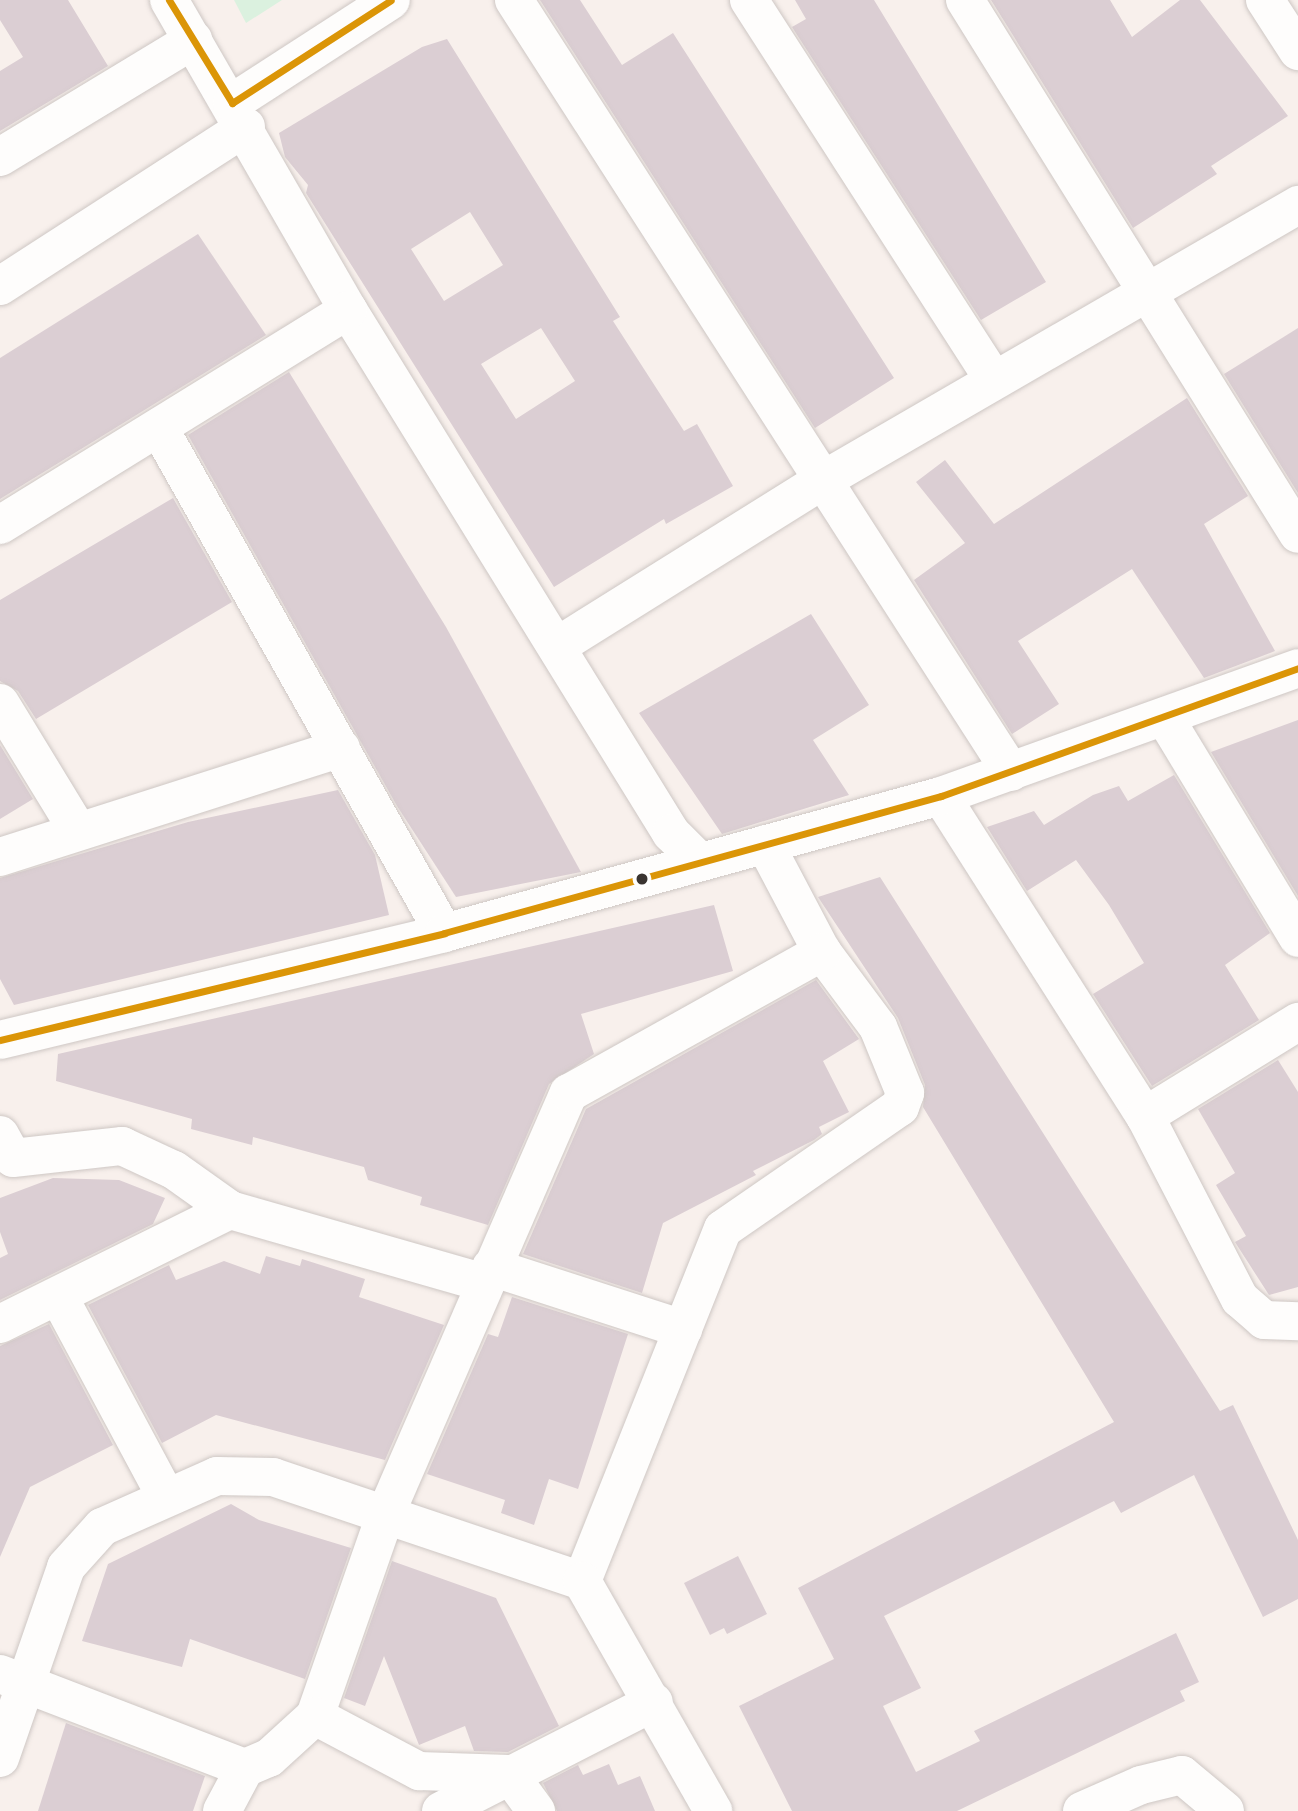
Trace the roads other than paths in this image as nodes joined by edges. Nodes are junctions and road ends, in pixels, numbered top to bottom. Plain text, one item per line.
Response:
1 (169, 0) edge
2 (391, 0) edge
3 (514, 0) edge
4 (749, 0) edge
5 (965, 0) edge
6 (1265, 0) edge
7 (193, 40) junction
8 (1298, 51) edge
9 (239, 115) junction
10 (0, 157) edge
11 (1298, 205) edge
12 (0, 286) edge
13 (1144, 292) junction
14 (348, 310) junction
15 (993, 379) junction
16 (159, 428) junction
17 (825, 479) junction
18 (0, 525) edge
19 (1298, 534) edge
20 (559, 645) junction
21 (1298, 668) edge
22 (0, 703) edge
23 (1165, 718) junction
24 (341, 748) junction
25 (1011, 772) junction
26 (941, 796) junction
27 (77, 829) junction
28 (765, 844) junction
29 (0, 857) edge
30 (700, 862) junction
31 (444, 933) junction
32 (1298, 938) edge
33 (822, 952) junction
34 (1298, 1022) edge
35 (0, 1040) edge
36 (1145, 1116) junction
37 (4, 1152) edge
38 (230, 1210) junction
39 (488, 1275) junction
40 (60, 1298) junction
41 (1298, 1321) edge
42 (0, 1324) edge
43 (682, 1328) junction
44 (165, 1495) junction
45 (386, 1513) junction
46 (582, 1581) junction
47 (12, 1677) edge
48 (654, 1702) junction
49 (315, 1716) junction
50 (0, 1758) edge
51 (245, 1768) junction
52 (509, 1774) junction
53 (222, 1811) edge
54 (440, 1811) edge
55 (536, 1811) edge
56 (713, 1811) edge
57 (1082, 1811) edge
58 (1225, 1811) edge

1 - 7 street
2 - 9 street
3 - 17 street
4 - 15 street
5 - 13 street
6 - 8 street
7 - 9 street
7 - 10 street
9 - 12 street
9 - 14 street
11 - 13 street
13 - 15 street
13 - 19 street
14 - 16 street
14 - 20 street
15 - 17 street
16 - 18 street
16 - 24 street
17 - 20 street
17 - 25 street
20 - 30 street
21 - 23 street
22 - 27 street
23 - 25 street
23 - 32 street
24 - 27 street
24 - 31 street
25 - 26 street
26 - 28 street
26 - 36 street
27 - 29 street
28 - 30 street
28 - 33 street
30 - 31 street
31 - 35 street
33 - 39 street
33 - 43 street
34 - 36 street
36 - 41 street
37 - 38 street
38 - 39 street
38 - 40 street
39 - 43 street
39 - 45 street
40 - 42 street
40 - 44 street
43 - 46 street
44 - 45 street
44 - 47 street
45 - 46 street
45 - 49 street
46 - 48 street
47 - 50 street
47 - 51 street
48 - 52 street
48 - 56 street
49 - 51 street
49 - 52 street
51 - 53 street
52 - 54 street
52 - 55 street
57 - 58 street

